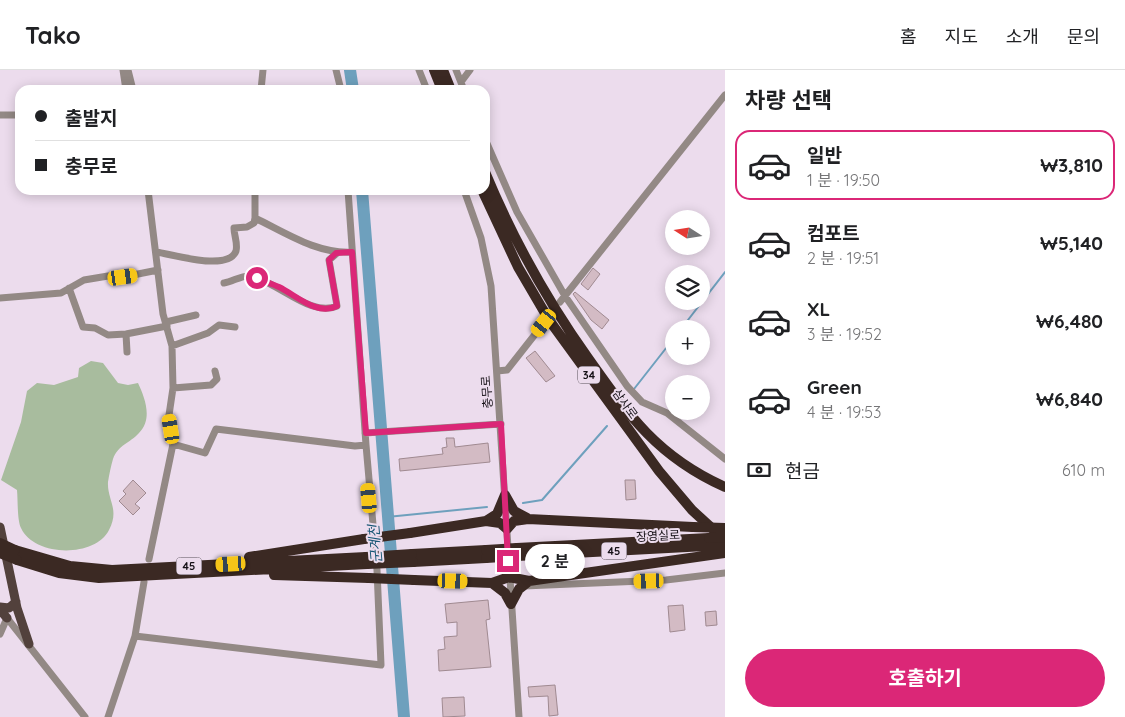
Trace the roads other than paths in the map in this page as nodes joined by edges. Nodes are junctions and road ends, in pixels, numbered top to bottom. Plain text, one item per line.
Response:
1 (122, 70) edge
2 (128, 70) edge
3 (262, 70) edge
4 (336, 70) edge
5 (419, 70) edge
6 (434, 70) edge
7 (443, 70) edge
8 (456, 70) edge
9 (470, 70) edge
10 (461, 82) junction
11 (125, 85) edge
12 (132, 85) edge
13 (262, 85) edge
14 (340, 85) edge
15 (425, 85) edge
16 (440, 85) edge
17 (449, 85) edge
18 (462, 85) edge
19 (725, 95) edge
20 (0, 115) edge
21 (15, 115) edge
22 (490, 150) edge
23 (490, 183) edge
24 (149, 195) edge
25 (255, 195) edge
26 (348, 195) edge
27 (466, 195) edge
28 (484, 195) edge
29 (255, 218) junction
30 (156, 252) junction
31 (352, 252) junction
32 (336, 253) junction
33 (158, 270) junction
34 (224, 283) dead end
35 (69, 288) junction
36 (565, 296) junction
37 (0, 298) edge
38 (560, 302) dead end
39 (196, 315) dead end
40 (544, 323) dead end
41 (166, 324) junction
42 (235, 327) dead end
43 (126, 334) junction
44 (172, 346) junction
45 (127, 352) dead end
46 (215, 371) dead end
47 (497, 371) junction
48 (173, 388) junction
49 (501, 424) junction
50 (369, 433) junction
51 (173, 444) junction
52 (366, 445) junction
53 (725, 459) edge
54 (725, 487) edge
55 (505, 495) junction
56 (528, 519) junction
57 (486, 521) junction
58 (0, 526) edge
59 (725, 528) edge
60 (507, 529) junction
61 (725, 538) edge
62 (0, 543) edge
63 (711, 546) junction
64 (725, 546) edge
65 (0, 553) edge
66 (725, 553) edge
67 (16, 555) junction
68 (149, 559) dead end
69 (367, 560) junction
70 (192, 566) junction
71 (208, 573) junction
72 (725, 573) edge
73 (509, 577) junction
74 (144, 582) dead end
75 (492, 583) junction
76 (526, 583) junction
77 (16, 602) junction
78 (511, 604) junction
79 (0, 609) edge
80 (8, 618) junction
81 (0, 634) edge
82 (135, 636) junction
83 (29, 644) junction
84 (85, 717) edge
85 (108, 717) edge
86 (519, 717) edge

1 - 11 street
2 - 12 street
3 - 13 street
4 - 14 street
5 - 15 street
6 - 16 highway
7 - 17 highway
8 - 10 street
9 - 10 street
10 - 18 street
19 - 36 street
20 - 21 street
22 - 36 street
23 - 54 highway, 삼사로 / 34
24 - 30 street
25 - 29 street
26 - 31 street
27 - 47 street, 충무로
28 - 61 highway, 삼사로 / 34
29 - 30 street
29 - 32 street
30 - 33 street
31 - 32 street
31 - 50 street
32 - 34 street
33 - 35 street
33 - 41 street
35 - 37 street
35 - 43 street
36 - 38 street
36 - 53 street
39 - 41 street
40 - 47 street
41 - 43 street
41 - 44 street
42 - 44 street
43 - 45 street
44 - 48 street
46 - 48 street
47 - 49 street, 충무로
48 - 51 street
49 - 50 street
49 - 55 street, 충무로
50 - 52 street
51 - 52 street
51 - 68 street
52 - 82 street
55 - 56 highway
55 - 57 highway
55 - 60 street, 충무로
56 - 59 highway, bridge
56 - 60 highway
57 - 60 highway
57 - 70 highway, bridge
58 - 77 main road
60 - 73 street, 충무로
61 - 63 highway, 45, bridge
62 - 67 highway, 45, bridge
63 - 64 highway, 45
63 - 66 highway
63 - 69 highway, 장영실로 / 45, bridge
63 - 76 highway
65 - 67 highway, 45, bridge
67 - 70 highway, 45
67 - 71 highway, 45
69 - 70 highway, 45
69 - 71 highway, 45
71 - 75 highway, bridge
72 - 76 street
73 - 75 highway
73 - 76 highway
73 - 78 street, 충무로
74 - 82 street
75 - 78 highway
76 - 78 highway
77 - 79 main road
77 - 83 main road
78 - 86 street, 충무로
79 - 80 main road
80 - 81 street
80 - 83 street
82 - 85 street
83 - 84 street

